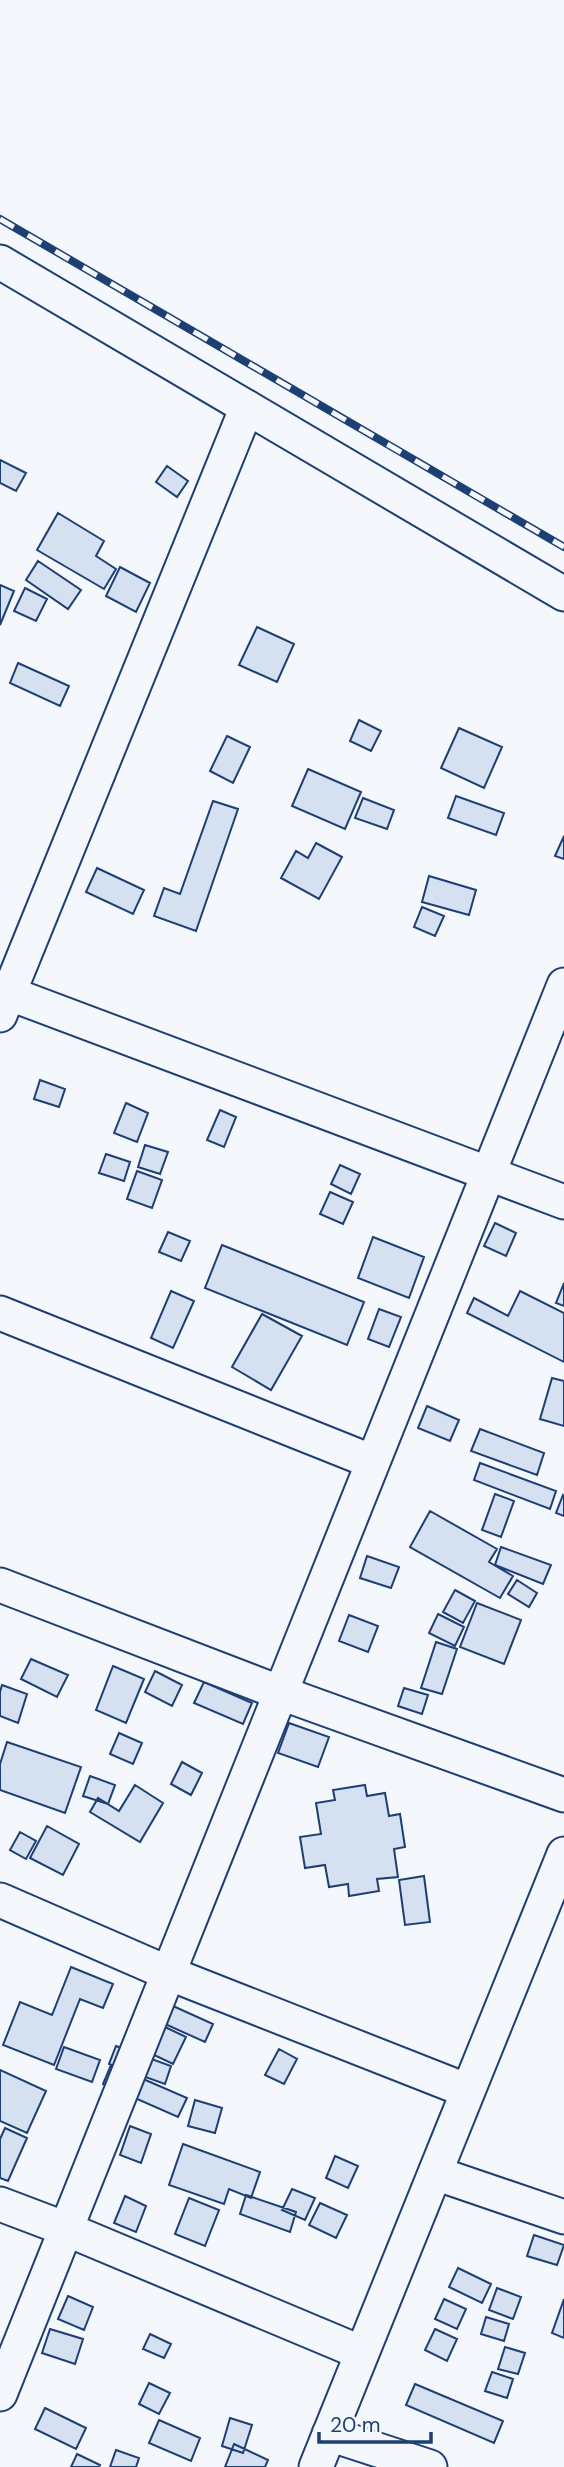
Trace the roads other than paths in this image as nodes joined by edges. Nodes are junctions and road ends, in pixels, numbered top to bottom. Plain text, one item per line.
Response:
1 (0, 262) edge
2 (247, 407) junction
3 (564, 594) edge
4 (564, 985) edge
5 (3, 999) edge
6 (489, 1174) junction
7 (564, 1202) edge
8 (0, 1313) edge
9 (373, 1462) junction
10 (0, 1585) edge
11 (281, 1693) junction
12 (564, 1795) edge
13 (564, 1854) edge
14 (555, 1899) edge
15 (0, 1900) edge
16 (168, 1973) junction
17 (468, 2091) junction
18 (435, 2173) junction
19 (0, 2204) edge
20 (564, 2217) edge
21 (66, 2229) junction
22 (362, 2353) junction
23 (0, 2394) edge
24 (330, 2434) junction
25 (316, 2467) edge
26 (430, 2467) edge

1 - 2 street
2 - 3 street
2 - 5 street
4 - 6 street
5 - 6 street
6 - 7 street
6 - 9 street
8 - 9 street
9 - 11 street
10 - 11 street
11 - 12 street
11 - 16 street
13 - 14 street
14 - 17 street
15 - 16 street
16 - 17 street
16 - 21 street
17 - 18 street
18 - 20 street
18 - 22 street
19 - 21 street
21 - 22 street
21 - 23 street
22 - 24 street
24 - 25 street
24 - 26 street

